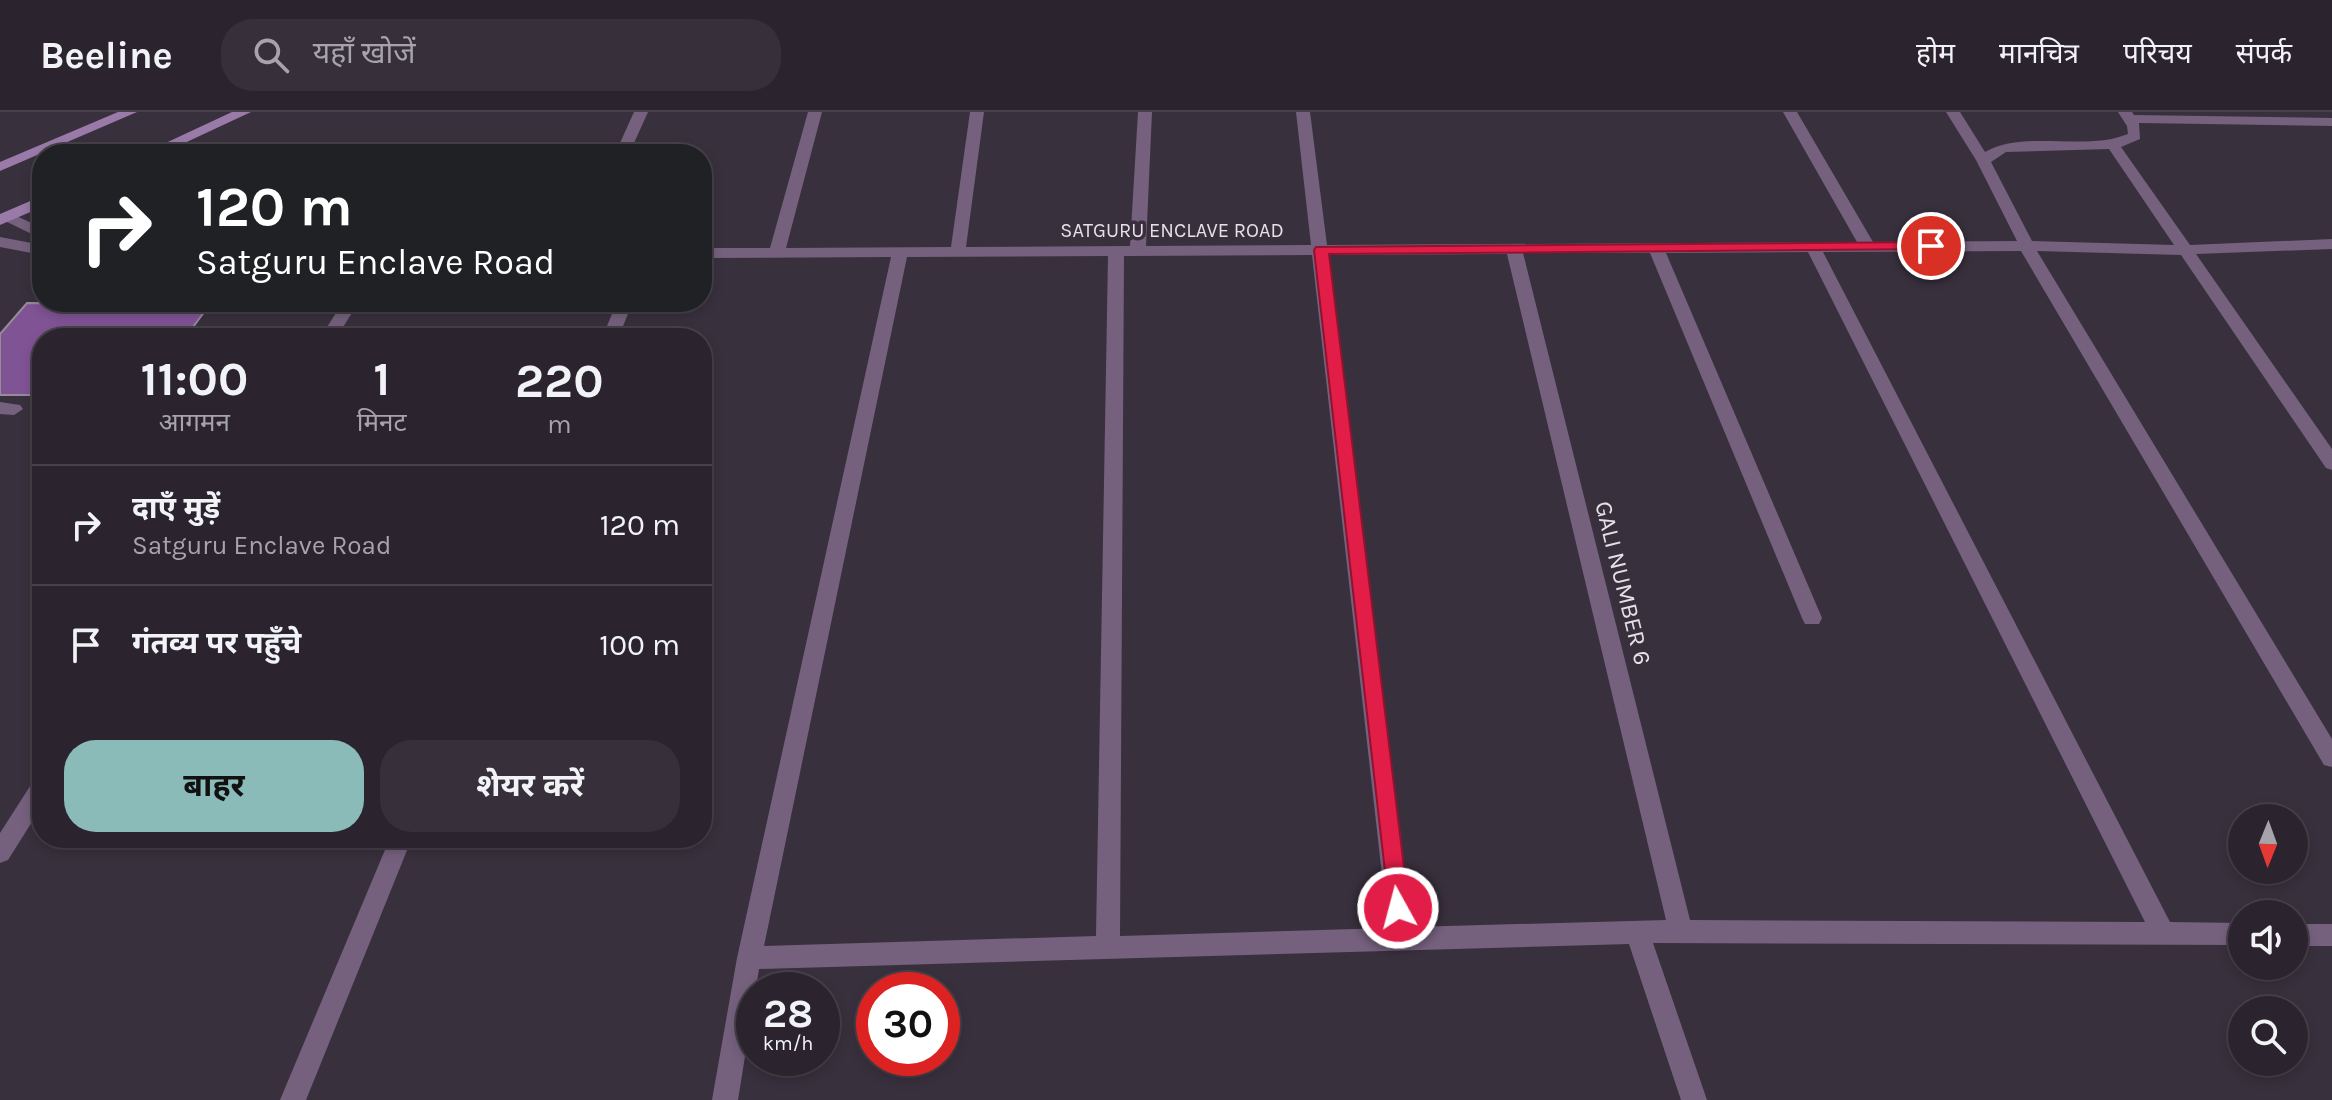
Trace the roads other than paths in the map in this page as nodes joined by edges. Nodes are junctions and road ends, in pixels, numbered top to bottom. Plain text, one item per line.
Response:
1 (130, 112) edge
2 (244, 112) edge
3 (641, 112) edge
4 (815, 112) edge
5 (977, 112) edge
6 (1145, 112) edge
7 (1303, 112) edge
8 (1790, 112) edge
9 (1953, 112) edge
10 (2127, 116) edge
11 (2332, 122) edge
12 (54, 144) edge
13 (172, 144) edge
14 (627, 144) edge
15 (2113, 145) junction
16 (32, 153) edge
17 (1983, 160) junction
18 (0, 167) edge
19 (32, 205) edge
20 (4, 218) edge
21 (32, 230) edge
22 (0, 242) edge
23 (2332, 244) edge
24 (2026, 246) junction
25 (1813, 247) junction
26 (1868, 247) junction
27 (32, 248) edge
28 (1656, 248) junction
29 (1514, 249) junction
30 (1321, 250) junction
31 (2186, 250) junction
32 (958, 251) junction
33 (1116, 251) junction
34 (1138, 251) junction
35 (777, 252) junction
36 (900, 252) junction
37 (712, 253) edge
38 (2332, 463) edge
39 (1812, 618) dead end
40 (2332, 758) edge
41 (32, 803) edge
42 (397, 848) edge
43 (0, 853) edge
44 (1681, 931) junction
45 (1637, 933) junction
46 (2163, 934) junction
47 (2228, 934) edge
48 (2308, 935) edge
49 (2332, 935) edge
50 (1401, 939) junction
51 (1108, 947) junction
52 (749, 958) junction
53 (293, 1100) edge
54 (725, 1100) edge
55 (1694, 1100) edge

1 - 12 main road
2 - 13 main road
3 - 14 street
4 - 35 street
5 - 32 street
6 - 34 street
7 - 30 street
8 - 26 street
9 - 17 street
10 - 11 street
10 - 15 street
15 - 17 street
15 - 31 street
16 - 18 main road
17 - 24 street
19 - 20 main road
20 - 21 street
22 - 27 street
23 - 31 street, SATGURU ENCLAVE ROAD
24 - 26 street, SATGURU ENCLAVE ROAD
24 - 31 street, SATGURU ENCLAVE ROAD
24 - 40 street
25 - 26 street, SATGURU ENCLAVE ROAD
25 - 28 street, SATGURU ENCLAVE ROAD
25 - 46 street
28 - 29 street, SATGURU ENCLAVE ROAD
28 - 39 street
29 - 30 street, SATGURU ENCLAVE ROAD
29 - 44 street, GALI NUMBER 6
30 - 34 street, SATGURU ENCLAVE ROAD
30 - 50 street
31 - 38 street
32 - 33 street, SATGURU ENCLAVE ROAD
32 - 36 street, SATGURU ENCLAVE ROAD
33 - 34 street, SATGURU ENCLAVE ROAD
33 - 51 street
35 - 36 street, SATGURU ENCLAVE ROAD
35 - 37 street, SATGURU ENCLAVE ROAD
36 - 52 street
41 - 43 street
42 - 53 street
44 - 45 street
44 - 46 street
45 - 50 street
45 - 55 street
46 - 47 street
48 - 49 street
50 - 51 street
51 - 52 street
52 - 54 street

